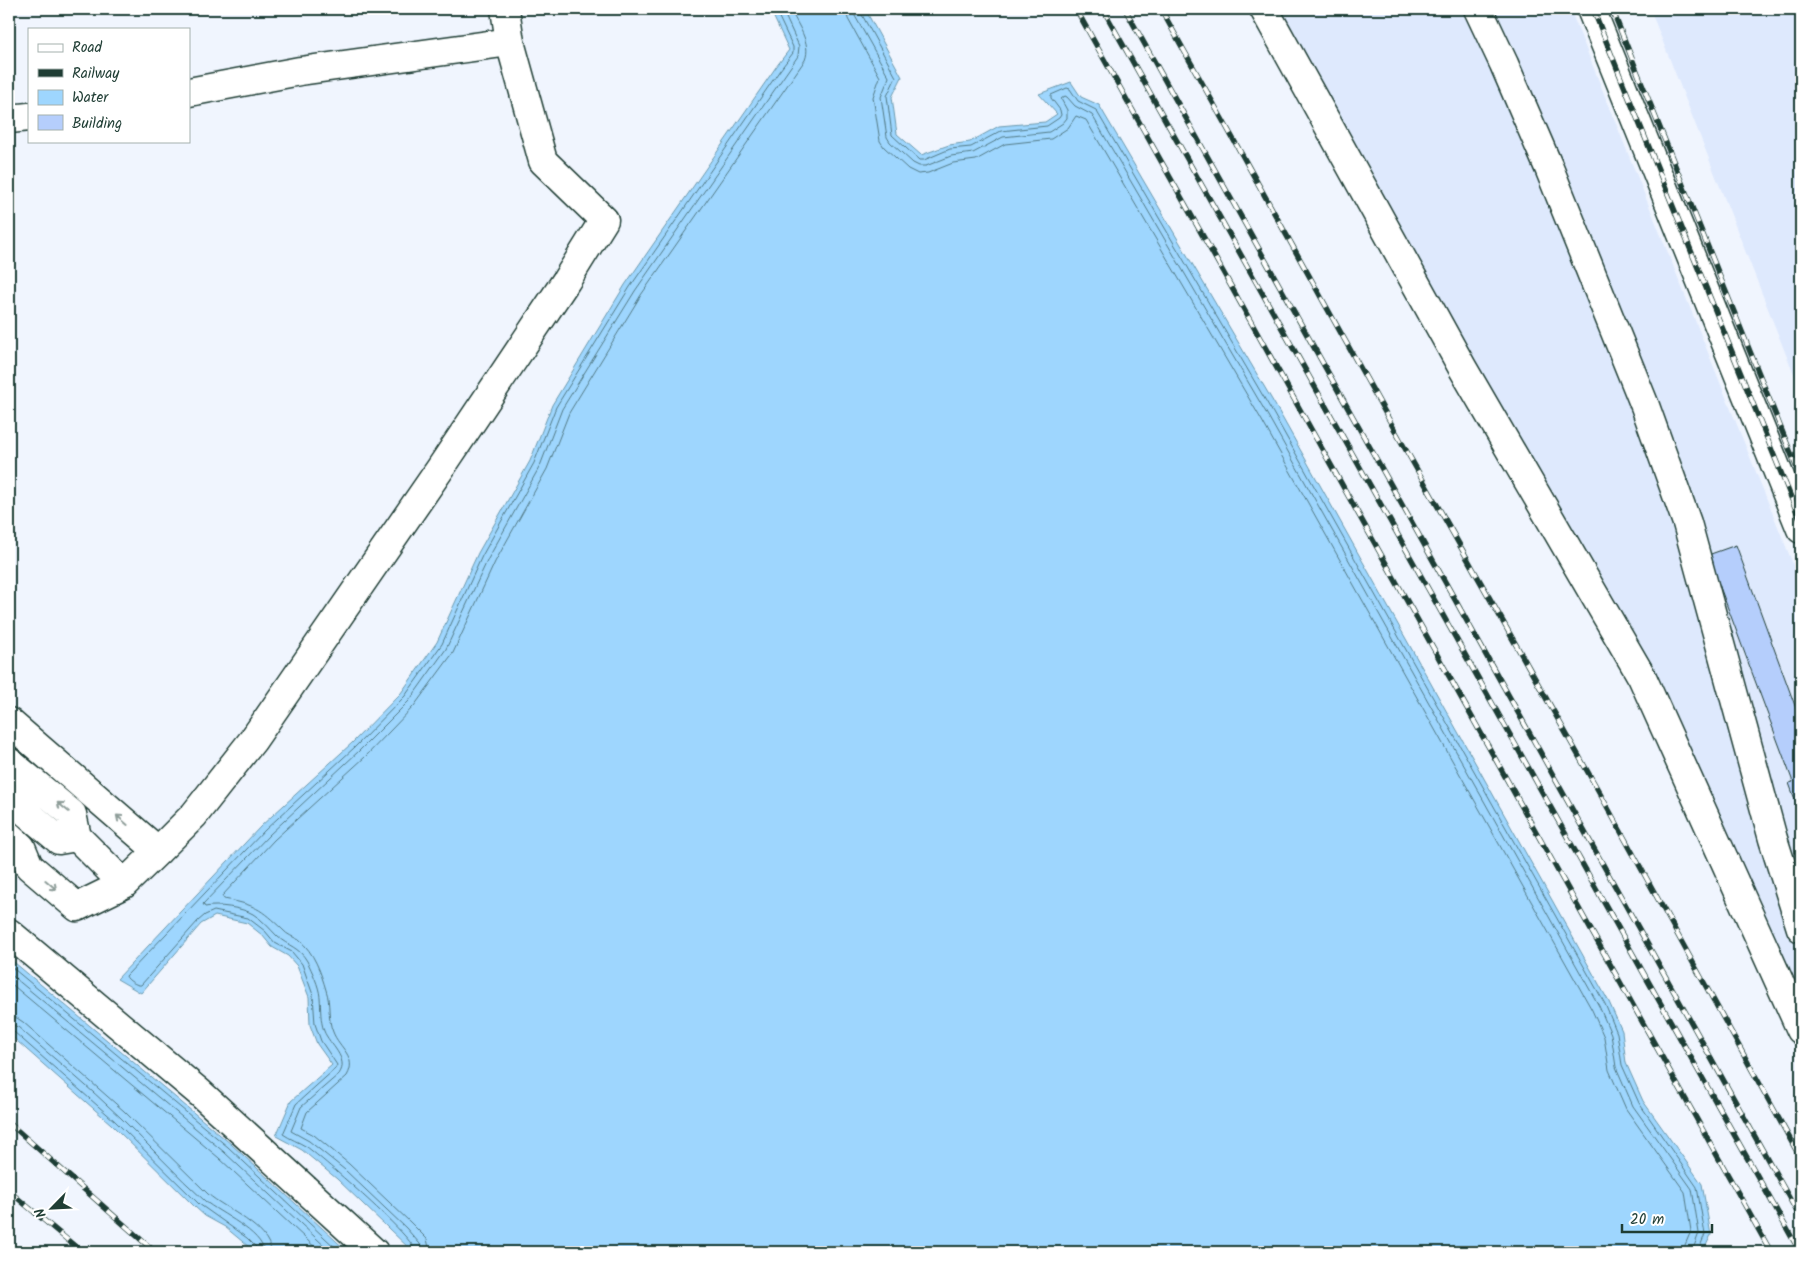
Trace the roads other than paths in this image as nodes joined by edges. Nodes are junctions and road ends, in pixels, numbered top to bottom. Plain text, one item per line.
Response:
1 (505, 9) edge
2 (1264, 9) edge
3 (1478, 9) edge
4 (1590, 9) edge
5 (510, 42) junction
6 (190, 92) edge
7 (28, 117) edge
8 (9, 120) edge
9 (1801, 529) edge
10 (9, 722) edge
11 (9, 762) edge
12 (9, 798) edge
13 (9, 836) edge
14 (77, 837) junction
15 (158, 851) junction
16 (19, 863) edge
17 (124, 884) junction
18 (1801, 928) edge
19 (9, 932) edge
20 (1801, 1030) edge
21 (374, 1252) edge

1 - 5 lane
2 - 20 lane
3 - 18 lane
4 - 9 lane
5 - 6 lane
5 - 15 lane
7 - 8 lane
15 -> 10 lane
14 -> 11 lane
12 - 14 lane
13 - 16 lane
14 - 17 lane
15 - 17 lane
16 -> 17 lane
19 - 21 lane

